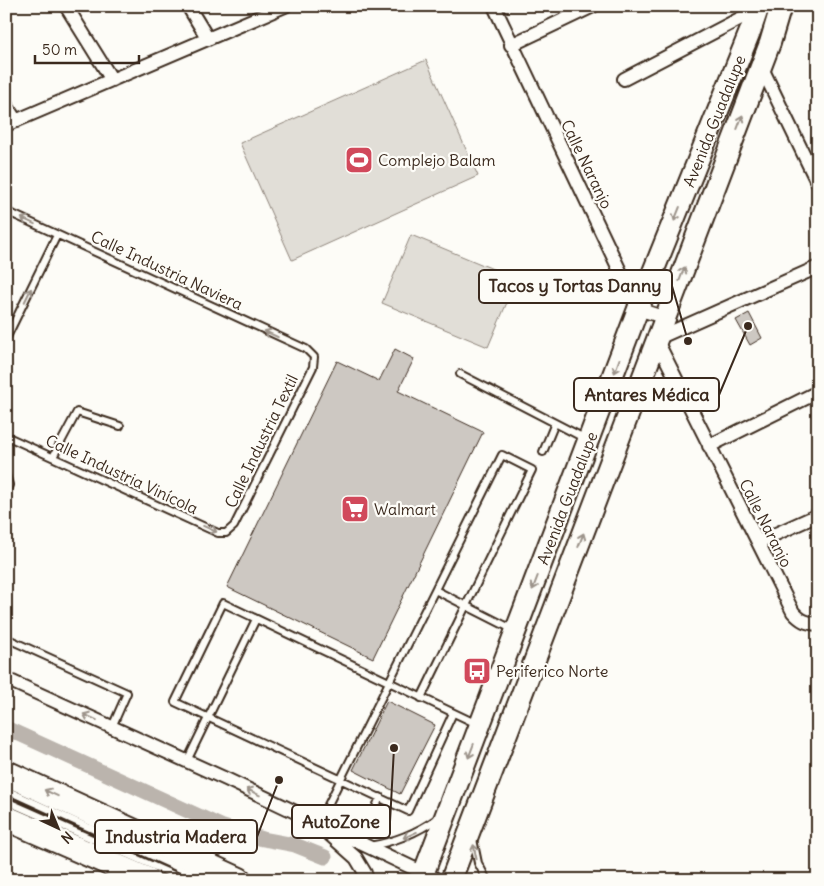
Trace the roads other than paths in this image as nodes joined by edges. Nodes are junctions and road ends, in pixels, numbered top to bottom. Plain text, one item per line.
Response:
1 (66, 6) edge
2 (188, 6) edge
3 (284, 6) edge
4 (494, 6) edge
5 (593, 6) edge
6 (781, 6) edge
7 (749, 15) edge
8 (208, 39) junction
9 (511, 45) junction
10 (761, 66) junction
11 (624, 78) dead end
12 (112, 80) junction
13 (6, 105) edge
14 (11, 123) edge
15 (818, 184) edge
16 (6, 211) edge
17 (57, 235) junction
18 (818, 268) edge
19 (638, 309) junction
20 (666, 318) junction
21 (6, 339) edge
22 (657, 340) junction
23 (314, 357) joint
24 (460, 374) dead end
25 (818, 392) edge
26 (555, 423) junction
27 (120, 426) dead end
28 (6, 436) edge
29 (589, 440) junction
30 (709, 446) junction
31 (543, 452) dead end
32 (53, 457) junction
33 (6, 475) edge
34 (6, 491) edge
35 (818, 515) edge
36 (226, 533) joint
37 (758, 542) junction
38 (435, 590) junction
39 (466, 607) junction
40 (256, 619) junction
41 (818, 624) edge
42 (516, 631) junction
43 (6, 638) edge
44 (6, 679) edge
45 (389, 682) junction
46 (421, 698) junction
47 (454, 713) junction
48 (208, 717) junction
49 (480, 726) junction
50 (112, 727) junction
51 (187, 761) junction
52 (6, 773) edge
53 (340, 780) junction
54 (6, 790) edge
55 (380, 797) junction
56 (6, 801) edge
57 (448, 809) junction
58 (6, 818) edge
59 (474, 821) junction
60 (322, 825) junction
61 (363, 845) junction
62 (428, 878) edge
63 (148, 880) edge
64 (185, 880) edge
65 (205, 880) edge
66 (239, 880) edge
67 (367, 880) edge
68 (451, 880) edge
69 (487, 880) edge

1 - 12 street
2 - 8 street
3 - 8 street
4 - 9 street, Calle Naranjo
5 - 9 street
6 - 10 main road, Avenida Guadalupe
7 - 11 street
7 -> 19 main road, Avenida Guadalupe
8 - 12 street
9 - 19 street, Calle Naranjo
10 - 15 street
20 -> 10 main road, Avenida Guadalupe
12 - 14 street
13 - 14 street
17 -> 16 lane, Calle Industria Naviera
21 -> 17 lane
23 -> 17 lane, Calle Industria Naviera
18 - 22 street
19 - 20 street
19 -> 29 main road, Avenida Guadalupe
20 - 22 main road, Avenida Guadalupe
22 - 30 street, Calle Naranjo
59 -> 22 main road, Avenida Guadalupe
23 - 36 lane, Calle Industria Textil
24 - 26 lane
25 - 30 street
26 - 29 lane
26 - 31 lane
27 - 32 lane
28 - 32 lane, Calle Industria Vinícola
29 -> 42 main road, Avenida Guadalupe
30 - 37 street, Calle Naranjo
32 -> 36 lane, Calle Industria Vinícola
33 - 34 lane
35 - 37 street
37 - 41 street, Calle Naranjo
38 - 39 lane
38 - 39 lane
38 - 45 lane
39 - 42 lane
39 - 46 lane
40 - 45 lane
40 - 48 lane
40 - 48 lane
42 - 49 main road, Avenida Guadalupe
43 - 50 lane
50 -> 44 street
45 - 46 lane
45 - 53 lane
46 - 47 lane
47 - 49 lane
47 - 55 lane
48 - 51 lane
48 - 53 lane
49 -> 57 main road, Avenida Guadalupe
50 - 51 street
60 -> 51 street
66 -> 52 highway
53 - 55 lane
53 - 60 lane
54 - 65 lane
55 - 61 lane
56 - 64 lane
57 -> 61 lane
57 - 62 main road, Avenida Guadalupe
58 - 63 highway
59 - 68 main road, Avenida Guadalupe
69 -> 59 lane
60 - 61 street
60 - 67 street
61 - 62 street

